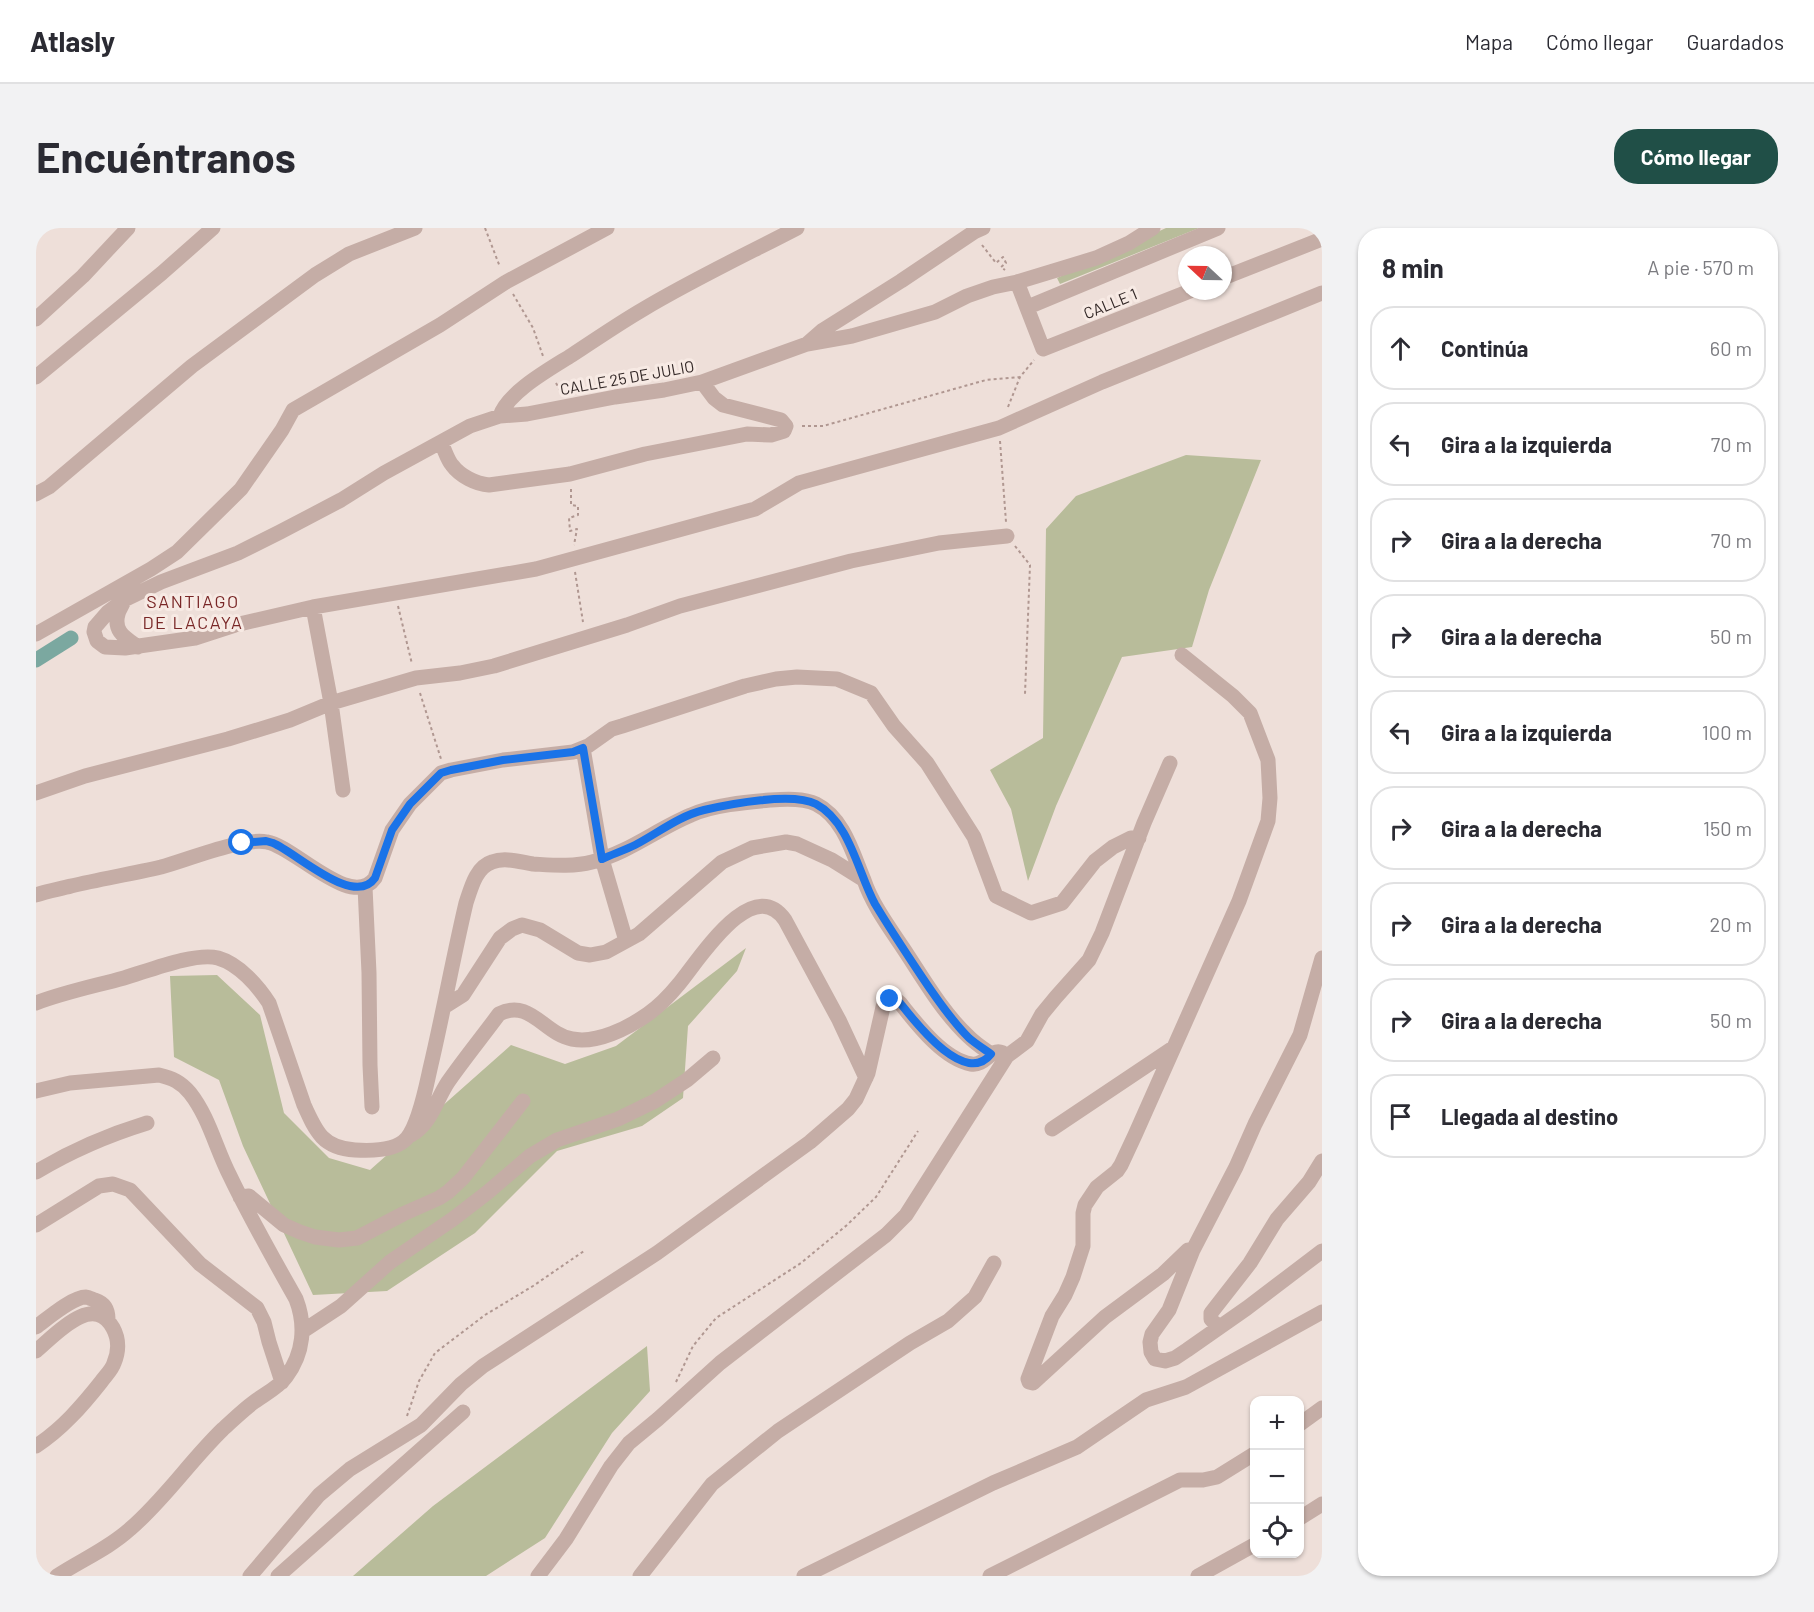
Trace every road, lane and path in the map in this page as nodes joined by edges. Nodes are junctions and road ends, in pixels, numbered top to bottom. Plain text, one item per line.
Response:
1 (128, 228) edge
2 (213, 228) edge
3 (415, 228) edge
4 (485, 228) edge
5 (607, 228) edge
6 (797, 228) edge
7 (982, 228) edge
8 (1153, 228) edge
9 (1218, 228) edge
10 (1322, 239) edge
11 (1232, 274) edge
12 (506, 282) junction
13 (1017, 282) junction
14 (1322, 293) edge
15 (1178, 296) edge
16 (1028, 307) junction
17 (36, 319) edge
18 (807, 344) junction
19 (1043, 349) junction
20 (549, 370) junction
21 (36, 377) edge
22 (1020, 377) junction
23 (702, 382) junction
24 (569, 405) junction
25 (500, 416) junction
26 (786, 426) junction
27 (999, 428) junction
28 (441, 443) junction
29 (36, 494) edge
30 (1007, 536) junction
31 (151, 569) junction
32 (161, 582) junction
33 (124, 600) junction
34 (313, 607) junction
35 (36, 634) edge
36 (138, 647) junction
37 (1182, 656) dead end
38 (1025, 694) dead end
39 (332, 703) junction
40 (583, 748) junction
41 (1170, 763) dead end
42 (343, 790) dead end
43 (36, 793) edge
44 (1139, 838) junction
45 (602, 859) junction
46 (864, 880) junction
47 (365, 887) junction
48 (36, 895) edge
49 (626, 942) junction
50 (1322, 958) edge
51 (36, 1003) edge
52 (444, 1007) junction
53 (1173, 1048) junction
54 (991, 1054) junction
55 (1007, 1056) junction
56 (713, 1058) dead end
57 (866, 1078) junction
58 (36, 1091) edge
59 (522, 1101) dead end
60 (372, 1107) dead end
61 (147, 1123) dead end
62 (1052, 1129) dead end
63 (918, 1131) dead end
64 (408, 1137) junction
65 (1322, 1161) edge
66 (36, 1172) edge
67 (240, 1197) junction
68 (36, 1226) edge
69 (1193, 1250) junction
70 (584, 1251) dead end
71 (1322, 1251) edge
72 (993, 1263) dead end
73 (1322, 1312) edge
74 (108, 1319) junction
75 (36, 1327) edge
76 (1218, 1327) junction
77 (303, 1331) junction
78 (36, 1350) edge
79 (282, 1382) junction
80 (673, 1388) dead end
81 (1322, 1408) edge
82 (464, 1412) dead end
83 (1304, 1421) edge
84 (399, 1438) junction
85 (36, 1446) edge
86 (1250, 1456) edge
87 (1322, 1504) edge
88 (1304, 1515) edge
89 (1250, 1547) edge
90 (57, 1576) edge
91 (250, 1576) edge
92 (278, 1576) edge
93 (538, 1576) edge
94 (640, 1576) edge
95 (804, 1576) edge
96 (990, 1576) edge
97 (1198, 1576) edge

1 - 17 street
2 - 21 street
3 - 29 street
4 - 12 path
5 - 12 street
6 - 20 street
7 - 13 path
7 - 18 street
8 - 13 street, CALLE 25 DE JULIO
9 - 16 street
10 - 11 street
12 - 20 path
12 - 31 street
13 - 16 street
13 - 18 street, CALLE 25 DE JULIO
14 - 27 street
15 - 19 street, CALLE 1
16 - 19 street
18 - 23 street, CALLE 25 DE JULIO
19 - 22 path
20 - 24 path
20 - 25 street
22 - 26 path
22 - 27 path
23 - 24 street, CALLE 25 DE JULIO
23 - 26 street
24 - 25 street, CALLE 25 DE JULIO
25 - 28 street, CALLE 25 DE JULIO
26 - 28 street
27 - 30 path
27 - 34 street
28 - 32 street, CALLE 25 DE JULIO
30 - 38 path
30 - 39 street
31 - 32 street
31 - 35 street
32 - 33 street, CALLE 25 DE JULIO
33 - 36 street
33 - 36 street, CALLE 25 DE JULIO
34 - 36 street
34 - 39 street
37 - 53 street
39 - 42 street
39 - 43 street
40 - 44 street
40 - 45 street
40 - 47 street
41 - 44 street
44 - 55 street
45 - 46 street
45 - 49 street
45 - 52 street
46 - 49 street
46 - 54 street
47 - 48 street
47 - 60 street
49 - 52 street
50 - 69 street
51 - 64 street
52 - 64 street
53 - 62 street
53 - 69 street
54 - 55 street
54 - 57 street
55 - 93 street
56 - 77 street
57 - 64 street
57 - 84 street
58 - 67 street
59 - 67 street
61 - 66 street
63 - 80 path
65 - 76 street
67 - 77 street
68 - 79 street
69 - 76 street
70 - 84 path
71 - 76 street
72 - 94 street
73 - 95 street
74 - 75 street
74 - 78 street
74 - 85 street
77 - 79 street
79 - 90 street
81 - 83 street
82 - 92 street
84 - 91 street
86 - 96 street
87 - 88 street
89 - 97 street

